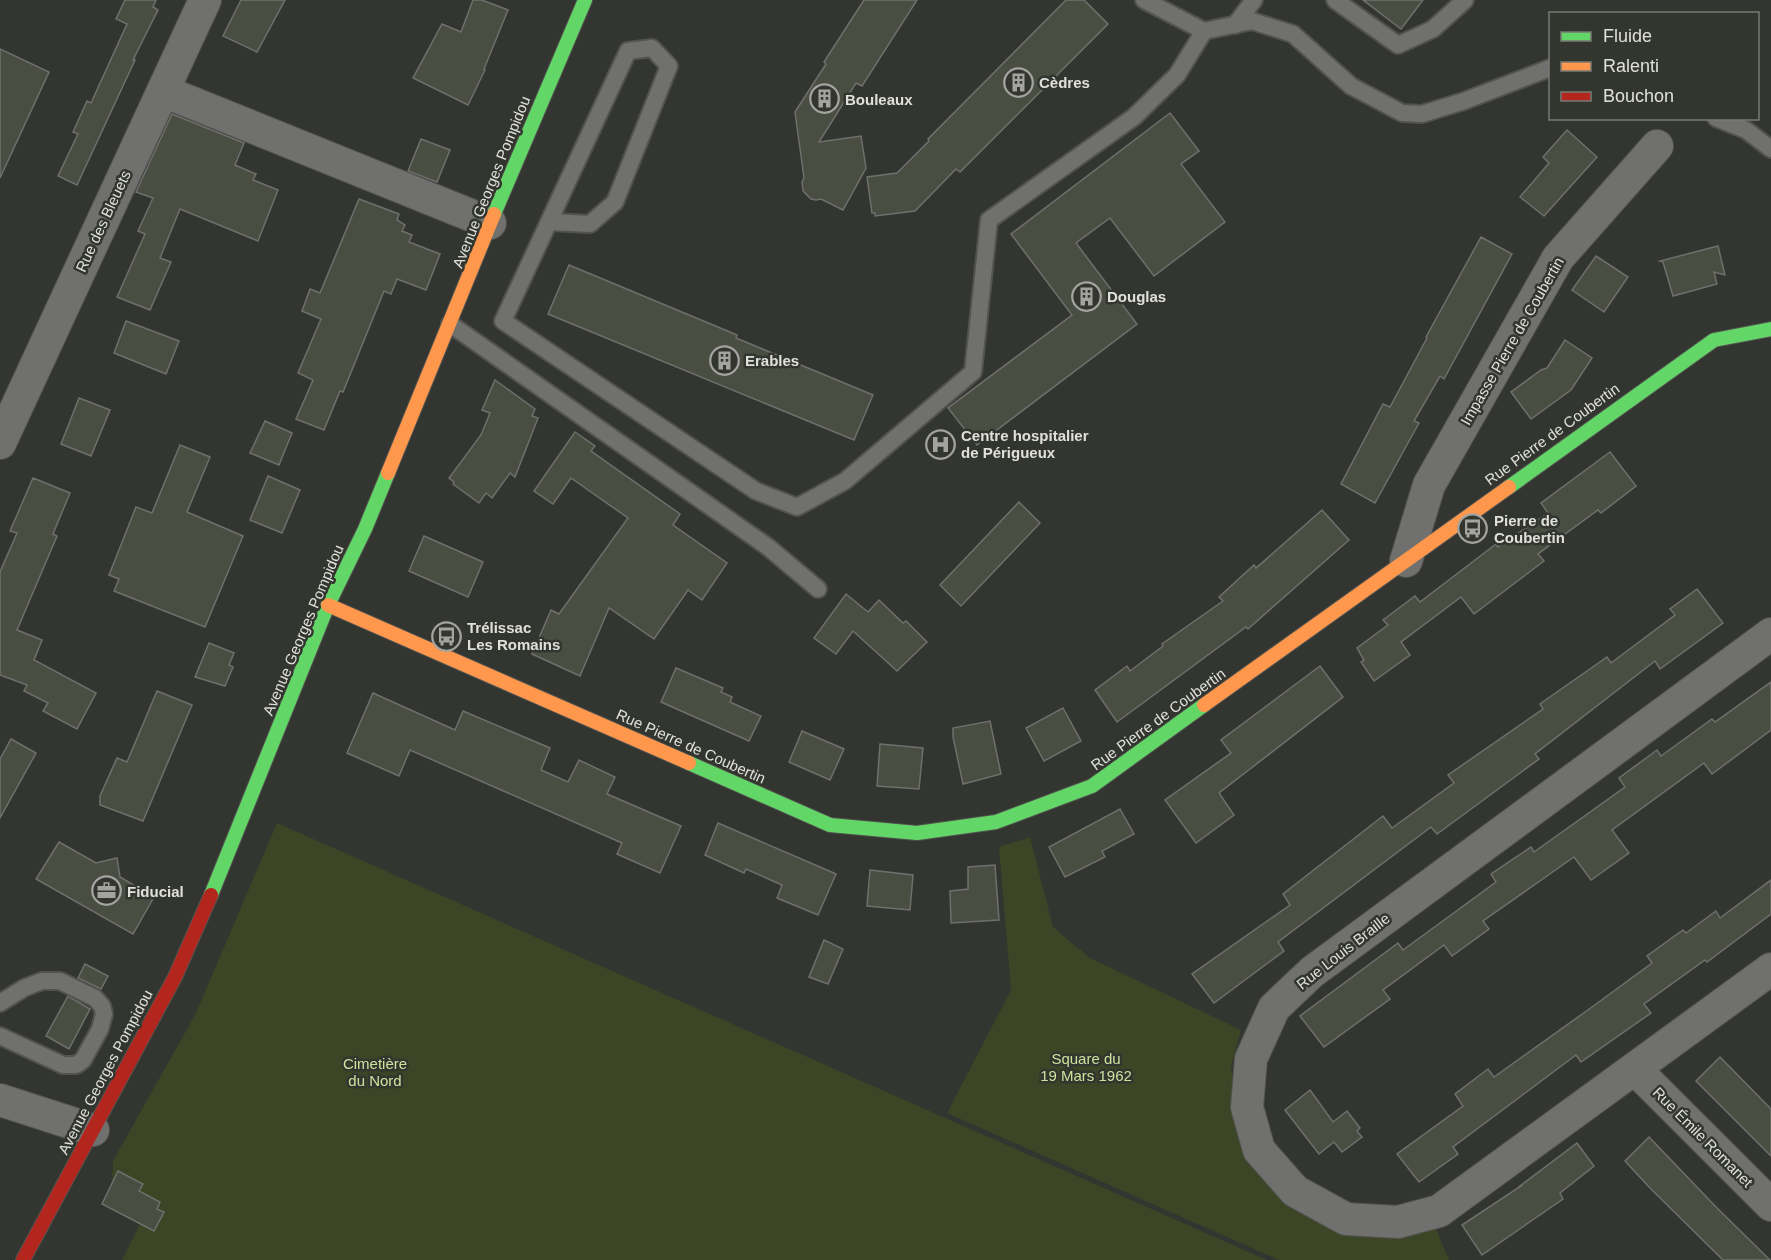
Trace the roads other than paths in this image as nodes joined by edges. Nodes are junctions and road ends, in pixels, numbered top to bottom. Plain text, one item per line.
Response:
1 (205, 0) edge
2 (585, 0) edge
3 (1144, 0) edge
4 (1254, 0) edge
5 (1335, 0) edge
6 (1465, 0) edge
7 (1235, 25) junction
8 (1204, 31) junction
9 (1549, 69) edge
10 (163, 91) junction
11 (1721, 120) edge
12 (1657, 146) dead end
13 (1771, 149) edge
14 (550, 222) junction
15 (490, 223) junction
16 (450, 324) junction
17 (1771, 329) edge
18 (0, 443) edge
19 (1406, 561) junction
20 (818, 589) dead end
21 (328, 605) junction
22 (1771, 634) edge
23 (1771, 969) edge
24 (0, 1003) edge
25 (0, 1036) edge
26 (1635, 1069) junction
27 (0, 1100) edge
28 (93, 1130) junction
29 (1771, 1205) edge
30 (23, 1260) edge

1 - 10 street, Rue des Bleuets
2 - 15 street, Avenue Georges Pompidou
3 - 8 lane
4 - 7 lane
5 - 6 lane
7 - 8 lane
7 - 9 lane
8 - 14 lane
10 - 15 street
10 - 18 street, Rue des Bleuets
11 - 13 lane
12 - 19 street, Impasse Pierre de Coubertin
14 - 14 lane
15 - 16 street, Avenue Georges Pompidou
16 - 20 lane
16 - 21 street, Avenue Georges Pompidou
17 - 19 street, Rue Pierre de Coubertin
19 - 21 street, Rue Pierre de Coubertin
21 - 28 street, Avenue Georges Pompidou
22 - 26 street, Rue Louis Braille
23 - 26 street, Rue Louis Braille
24 - 25 lane
26 - 29 street, Rue Émile Romanet
27 - 28 street
28 - 30 street, Avenue Georges Pompidou

